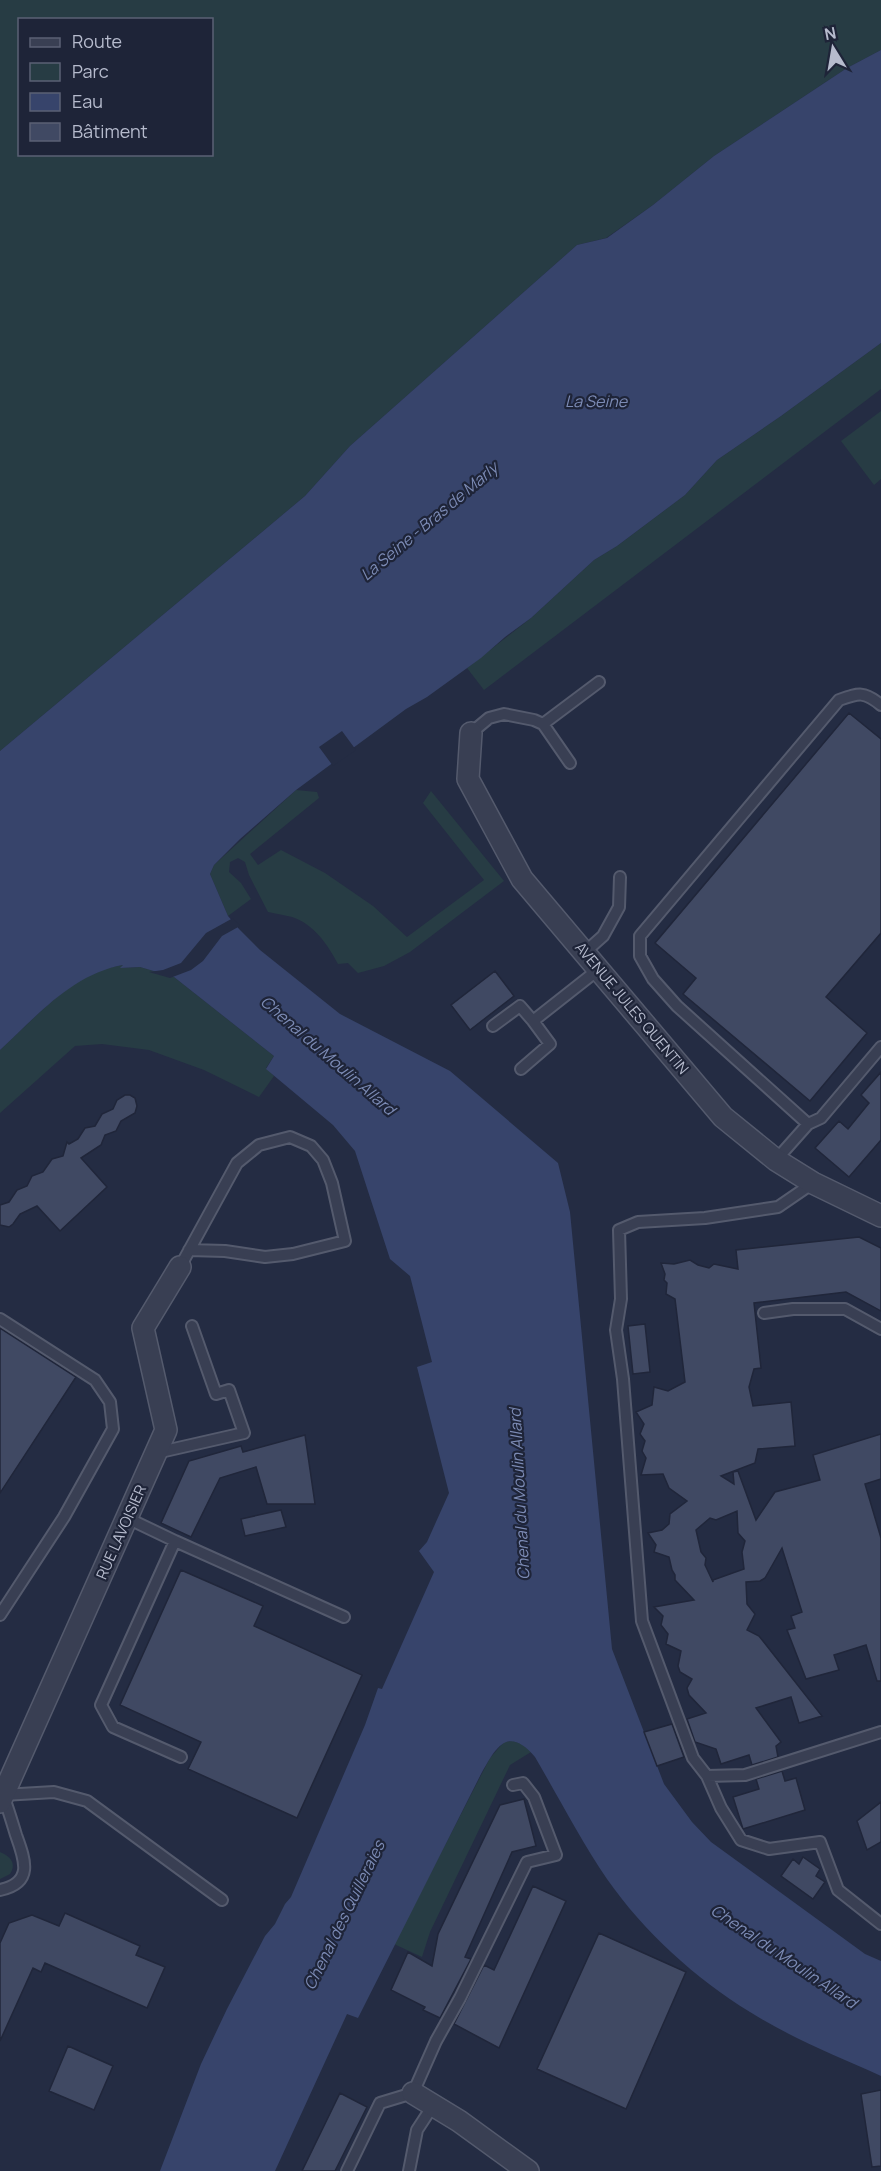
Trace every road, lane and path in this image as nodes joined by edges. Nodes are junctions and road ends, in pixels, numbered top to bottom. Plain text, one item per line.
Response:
1 (599, 682) dead end
2 (881, 705) edge
3 (543, 724) junction
4 (471, 733) joint
5 (570, 763) dead end
6 (620, 877) dead end
7 (585, 952) junction
8 (599, 969) junction
9 (533, 1021) junction
10 (493, 1026) dead end
11 (881, 1047) edge
12 (521, 1069) dead end
13 (808, 1124) junction
14 (776, 1160) junction
15 (813, 1183) junction
16 (881, 1216) edge
17 (184, 1258) junction
18 (764, 1313) dead end
19 (0, 1319) edge
20 (192, 1326) dead end
21 (881, 1329) edge
22 (156, 1453) junction
23 (127, 1518) junction
24 (175, 1541) junction
25 (0, 1615) edge
26 (344, 1617) dead end
27 (881, 1732) edge
28 (182, 1756) dead end
29 (707, 1776) junction
30 (513, 1785) dead end
31 (2, 1798) edge
32 (0, 1890) edge
33 (222, 1900) dead end
34 (881, 1924) edge
35 (413, 2093) junction
36 (434, 2104) junction
37 (347, 2171) edge
38 (409, 2171) edge
39 (528, 2171) edge

1 - 3 lane
2 - 13 lane
3 - 4 lane
3 - 5 lane
4 - 7 street, AVENUE JULES QUENTIN
6 - 7 lane
7 - 8 street, AVENUE JULES QUENTIN
8 - 9 lane
8 - 14 street, AVENUE JULES QUENTIN
9 - 10 lane
9 - 12 lane
11 - 13 lane
13 - 14 lane
14 - 15 street, AVENUE JULES QUENTIN
15 - 16 street, AVENUE JULES QUENTIN
15 - 29 lane
17 - 17 lane
17 - 22 street, RUE LAVOISIER
18 - 21 lane
19 - 25 lane
20 - 22 lane
22 - 23 street, RUE LAVOISIER
23 - 24 lane
23 - 31 street, RUE LAVOISIER
24 - 26 lane
24 - 28 lane
27 - 29 lane
29 - 34 lane
30 - 35 lane
31 - 32 lane
31 - 33 lane
35 - 36 street
35 - 37 lane
36 - 38 lane
36 - 39 street

